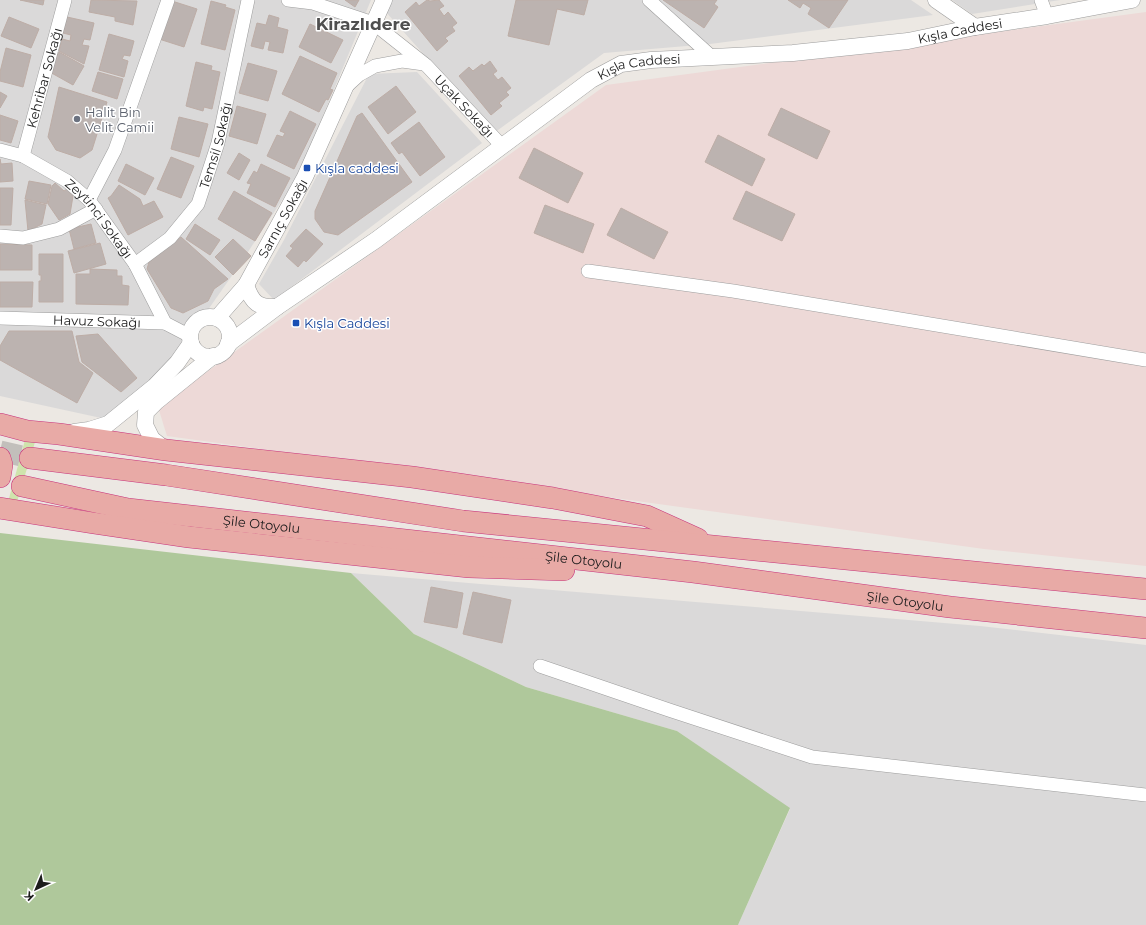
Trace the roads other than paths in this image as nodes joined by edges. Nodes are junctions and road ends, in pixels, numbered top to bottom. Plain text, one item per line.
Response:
1 (65, 0) edge
2 (168, 0) edge
3 (248, 0) edge
4 (288, 0) edge
5 (384, 0) edge
6 (649, 0) edge
7 (936, 0) edge
8 (1041, 0) edge
9 (1132, 0) edge
10 (311, 1) edge
11 (1047, 16) junction
12 (373, 23) junction
13 (975, 27) junction
14 (712, 57) junction
15 (426, 65) junction
16 (344, 88) junction
17 (502, 146) junction
18 (0, 150) edge
19 (24, 156) junction
20 (93, 205) junction
21 (0, 236) edge
22 (135, 264) junction
23 (588, 270) dead end
24 (246, 285) junction
25 (277, 307) junction
26 (0, 318) edge
27 (217, 318) junction
28 (165, 323) junction
29 (191, 340) junction
30 (228, 344) junction
31 (213, 356) junction
32 (1146, 360) edge
33 (0, 424) edge
34 (59, 434) junction
35 (166, 450) junction
36 (0, 458) edge
37 (30, 458) tunnel mouth
38 (0, 477) edge
39 (22, 486) dead end
40 (0, 508) edge
41 (0, 522) edge
42 (93, 523) junction
43 (715, 546) junction
44 (693, 572) junction
45 (1146, 589) edge
46 (1146, 628) edge
47 (540, 666) dead end
48 (1146, 795) edge

1 - 19 street, Kehribar Sokağı
2 - 20 street
3 - 22 street, Temsil Sokağı
4 - 10 street, Uçak Sokağı
5 - 12 street, Sarnıç Sokağı
6 - 14 street
7 - 13 street
8 - 11 street
9 - 11 street, Kışla Caddesi
10 - 12 street, Uçak Sokağı
11 - 13 street, Kışla Caddesi
12 - 15 street, Uçak Sokağı
12 - 16 street, Sarnıç Sokağı
13 - 14 street, Kışla Caddesi
14 - 17 street, Kışla Caddesi
15 - 16 street, Uçak Sokağı
15 - 17 street, Uçak Sokağı
16 - 24 street, Sarnıç Sokağı
17 - 25 street, Kışla Caddesi
18 - 19 street, Zeytinci Sokağı
19 - 20 street, Zeytinci Sokağı
20 - 21 street
20 - 22 street, Zeytinci Sokağı
22 - 28 street, Zeytinci Sokağı
23 - 32 street
24 - 25 street
24 - 27 street, Sarnıç Sokağı
25 - 30 street, Kışla Caddesi
26 - 28 street, Havuz Sokağı
27 - 29 street
27 - 30 street
28 - 29 street, Havuz Sokağı
29 - 31 street
29 - 34 street
30 - 31 street
31 - 35 street
33 - 34 highway
34 - 35 highway
35 - 43 highway
36 - 38 highway
37 - 43 highway, Şile Otoyolu
39 - 44 highway, Şile Otoyolu
40 - 42 highway
41 - 42 highway
42 - 44 highway
43 - 45 highway, Şile Otoyolu
44 - 46 highway, Şile Otoyolu
47 - 48 street

